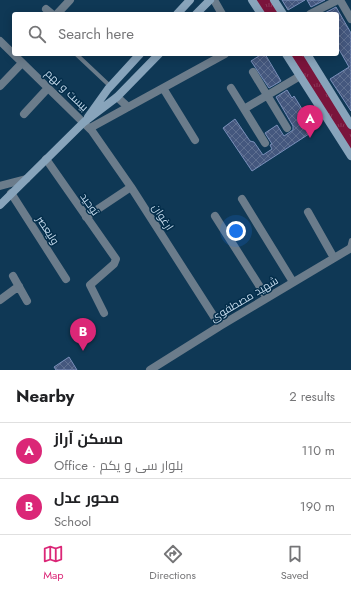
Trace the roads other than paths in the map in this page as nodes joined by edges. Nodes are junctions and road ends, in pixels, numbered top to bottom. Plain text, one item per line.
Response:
1 (70, 0) edge
2 (190, 0) edge
3 (210, 0) edge
4 (214, 0) edge
5 (252, 0) edge
6 (274, 0) edge
7 (339, 0) edge
8 (328, 2) edge
9 (59, 12) edge
10 (179, 12) edge
11 (198, 12) edge
12 (221, 12) edge
13 (260, 12) edge
14 (282, 12) edge
15 (313, 12) edge
16 (351, 18) edge
17 (0, 41) edge
18 (12, 51) edge
19 (78, 56) edge
20 (138, 56) edge
21 (157, 56) edge
22 (219, 56) edge
23 (287, 56) edge
24 (308, 56) edge
25 (20, 58) edge
26 (253, 72) dead end
27 (300, 76) junction
28 (0, 86) edge
29 (48, 88) junction
30 (109, 88) junction
31 (163, 88) junction
32 (231, 88) dead end
33 (267, 95) junction
34 (117, 97) junction
35 (128, 107) junction
36 (244, 109) junction
37 (24, 114) dead end
38 (84, 122) junction
39 (351, 125) edge
40 (90, 128) junction
41 (287, 128) dead end
42 (195, 140) dead end
43 (265, 143) dead end
44 (351, 156) edge
45 (46, 159) junction
46 (26, 178) junction
47 (0, 186) edge
48 (131, 187) junction
49 (11, 194) junction
50 (242, 199) dead end
51 (0, 205) edge
52 (308, 212) dead end
53 (215, 216) dead end
54 (86, 217) junction
55 (351, 240) edge
56 (350, 248) edge
57 (334, 258) junction
58 (13, 276) dead end
59 (66, 279) dead end
60 (293, 282) junction
61 (19, 286) junction
62 (267, 298) junction
63 (0, 300) edge
64 (27, 301) dead end
65 (104, 313) dead end
66 (220, 326) junction
67 (150, 370) edge

1 - 9 street
2 - 10 main road
3 - 11 main road
4 - 12 street
5 - 13 main road
6 - 14 main road
7 - 8 street
7 - 16 street
8 - 15 street
17 - 18 street, بیست و نهم
19 - 30 lane
20 - 30 main road
21 - 34 main road
22 - 31 street
23 - 27 main road
24 - 39 main road
25 - 28 street
25 - 29 street, بیست و نهم
26 - 33 street
27 - 33 street
27 - 44 main road
29 - 37 street
29 - 38 street, بیست و نهم
30 - 34 main road
30 - 38 main road
31 - 35 street
31 - 42 street
32 - 36 street
33 - 36 street
33 - 41 street
34 - 35 street
34 - 38 main road
35 - 40 street
36 - 43 street
38 - 40 street, ارغوان
38 - 45 main road
40 - 48 street, ارغوان
45 - 46 main road
45 - 54 street, توحید
46 - 47 street
46 - 49 main road
48 - 54 street
48 - 66 street, ارغوان
49 - 51 main road
49 - 59 street, ولیعصر
50 - 60 street
52 - 57 street
53 - 62 street
54 - 65 street, توحید
55 - 56 lane
56 - 57 street, شهید مصطفوی
57 - 60 street, شهید مصطفوی
58 - 61 street
60 - 62 street, شهید مصطفوی
61 - 63 street
61 - 64 street
62 - 66 street, شهید مصطفوی
66 - 67 street, شهید مصطفوی

